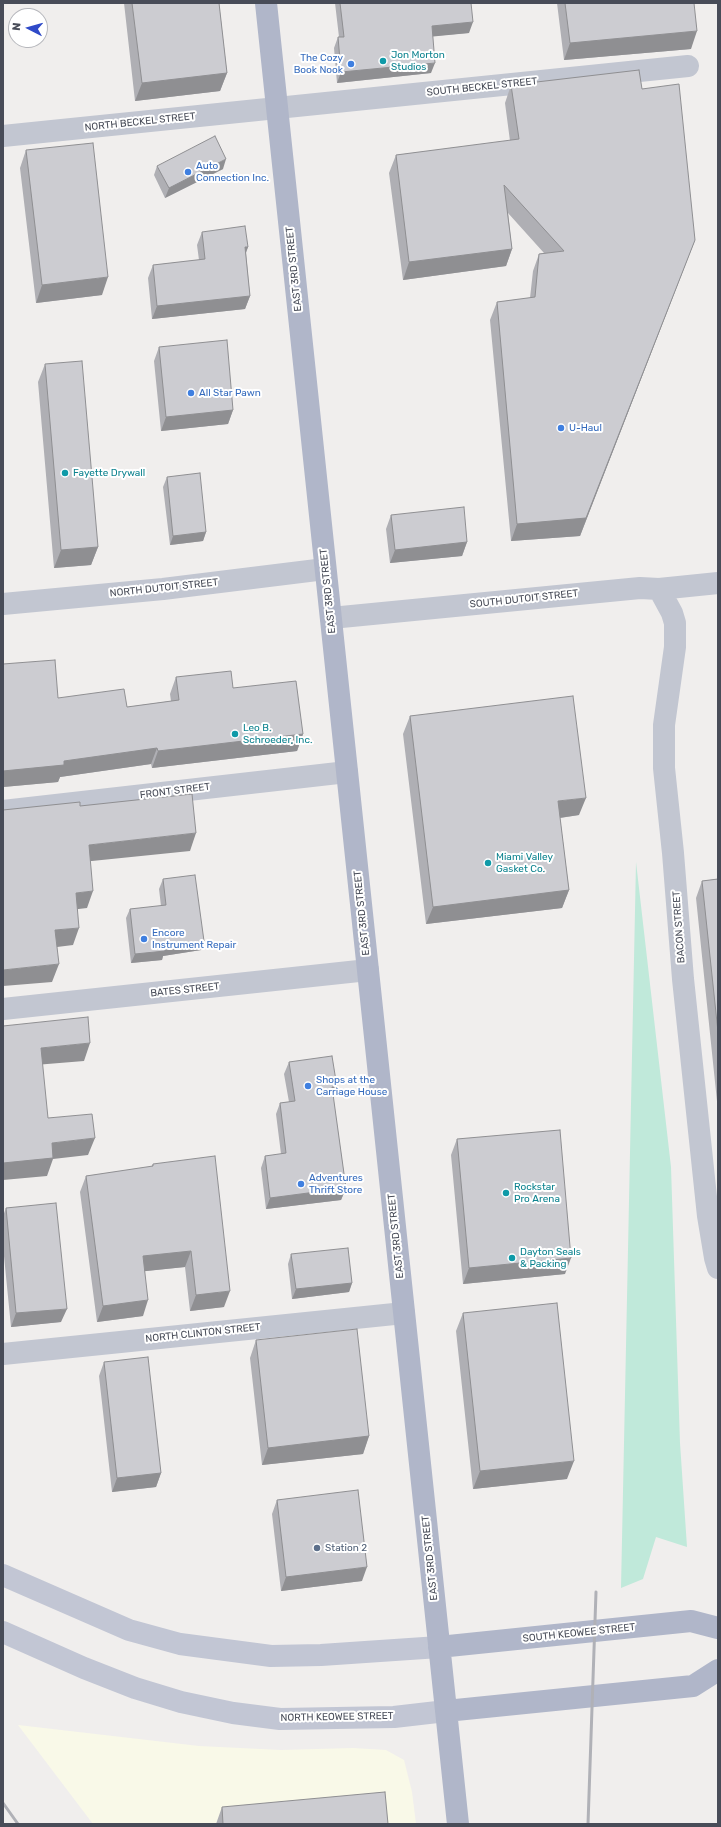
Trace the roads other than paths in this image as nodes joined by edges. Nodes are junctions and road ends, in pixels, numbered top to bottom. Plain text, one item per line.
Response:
1 (266, 3) edge
2 (688, 66) dead end
3 (277, 109) junction
4 (3, 136) edge
5 (325, 570) junction
6 (718, 583) edge
7 (659, 588) junction
8 (3, 604) edge
9 (331, 618) junction
10 (347, 772) junction
11 (3, 811) edge
12 (368, 970) junction
13 (3, 1009) edge
14 (718, 1268) edge
15 (404, 1313) junction
16 (3, 1354) edge
17 (3, 1575) edge
18 (718, 1628) edge
19 (3, 1632) edge
20 (439, 1648) junction
21 (718, 1670) edge
22 (446, 1711) junction
23 (458, 1824) edge

1 - 3 main road, EAST 3RD STREET
2 - 3 street, SOUTH BECKEL STREET
3 - 4 street, NORTH BECKEL STREET
3 - 5 main road, EAST 3RD STREET
5 - 8 street, NORTH DUTOIT STREET
5 - 9 main road, EAST 3RD STREET
6 - 7 street, SOUTH DUTOIT STREET
7 - 9 street, SOUTH DUTOIT STREET
7 - 14 street, BACON STREET
9 - 10 main road, EAST 3RD STREET
10 - 11 street, FRONT STREET
10 - 12 main road, EAST 3RD STREET
12 - 13 street, BATES STREET
12 - 15 main road, EAST 3RD STREET
15 - 16 street, NORTH CLINTON STREET
15 - 20 main road, EAST 3RD STREET
17 - 20 main road
18 - 20 main road, SOUTH KEOWEE STREET
19 - 22 main road, NORTH KEOWEE STREET
20 - 22 main road, EAST 3RD STREET
21 - 22 main road
22 - 23 main road, EAST 3RD STREET

